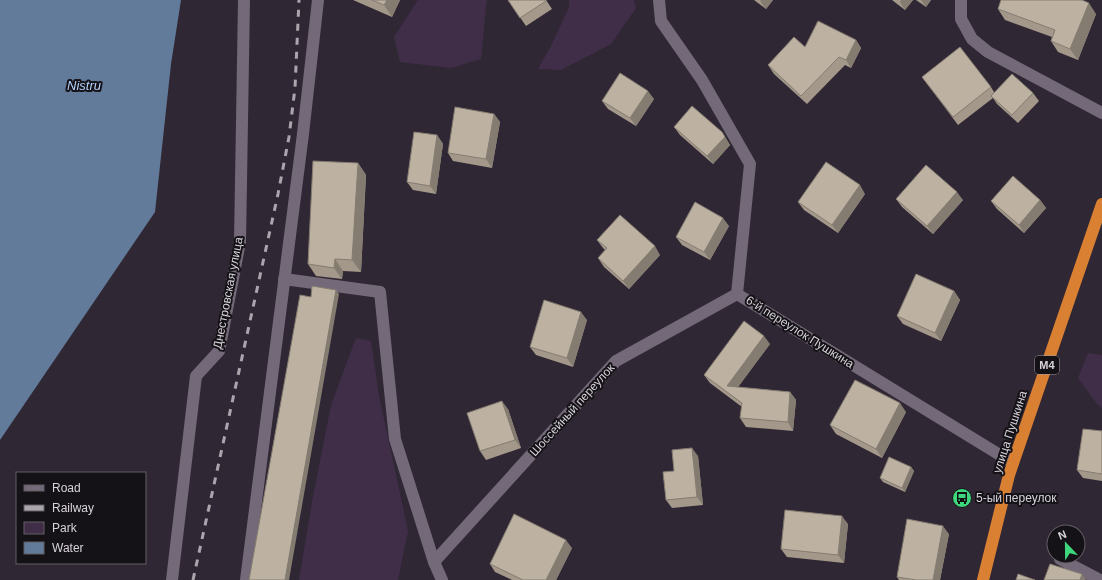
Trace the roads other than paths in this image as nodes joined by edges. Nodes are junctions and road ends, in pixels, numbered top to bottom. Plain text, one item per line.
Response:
1 (244, 0) edge
2 (318, 0) edge
3 (659, 0) edge
4 (961, 0) edge
5 (1102, 113) edge
6 (1102, 204) edge
7 (284, 279) junction
8 (737, 294) junction
9 (1013, 463) junction
10 (434, 562) junction
11 (1070, 564) edge
12 (172, 578) edge
13 (246, 580) edge
14 (442, 580) edge
15 (983, 580) edge
16 (1100, 580) edge

1 - 12 street, Днестровская улица
2 - 7 street
3 - 8 street, 6-й переулок Пушкина
4 - 5 street
6 - 9 highway, улица Пушкина / M4
7 - 10 street
7 - 13 street
8 - 9 street, 6-й переулок Пушкина
8 - 10 street, Шоссейный переулок
9 - 15 highway, улица Пушкина / M4
10 - 14 street
11 - 16 street

